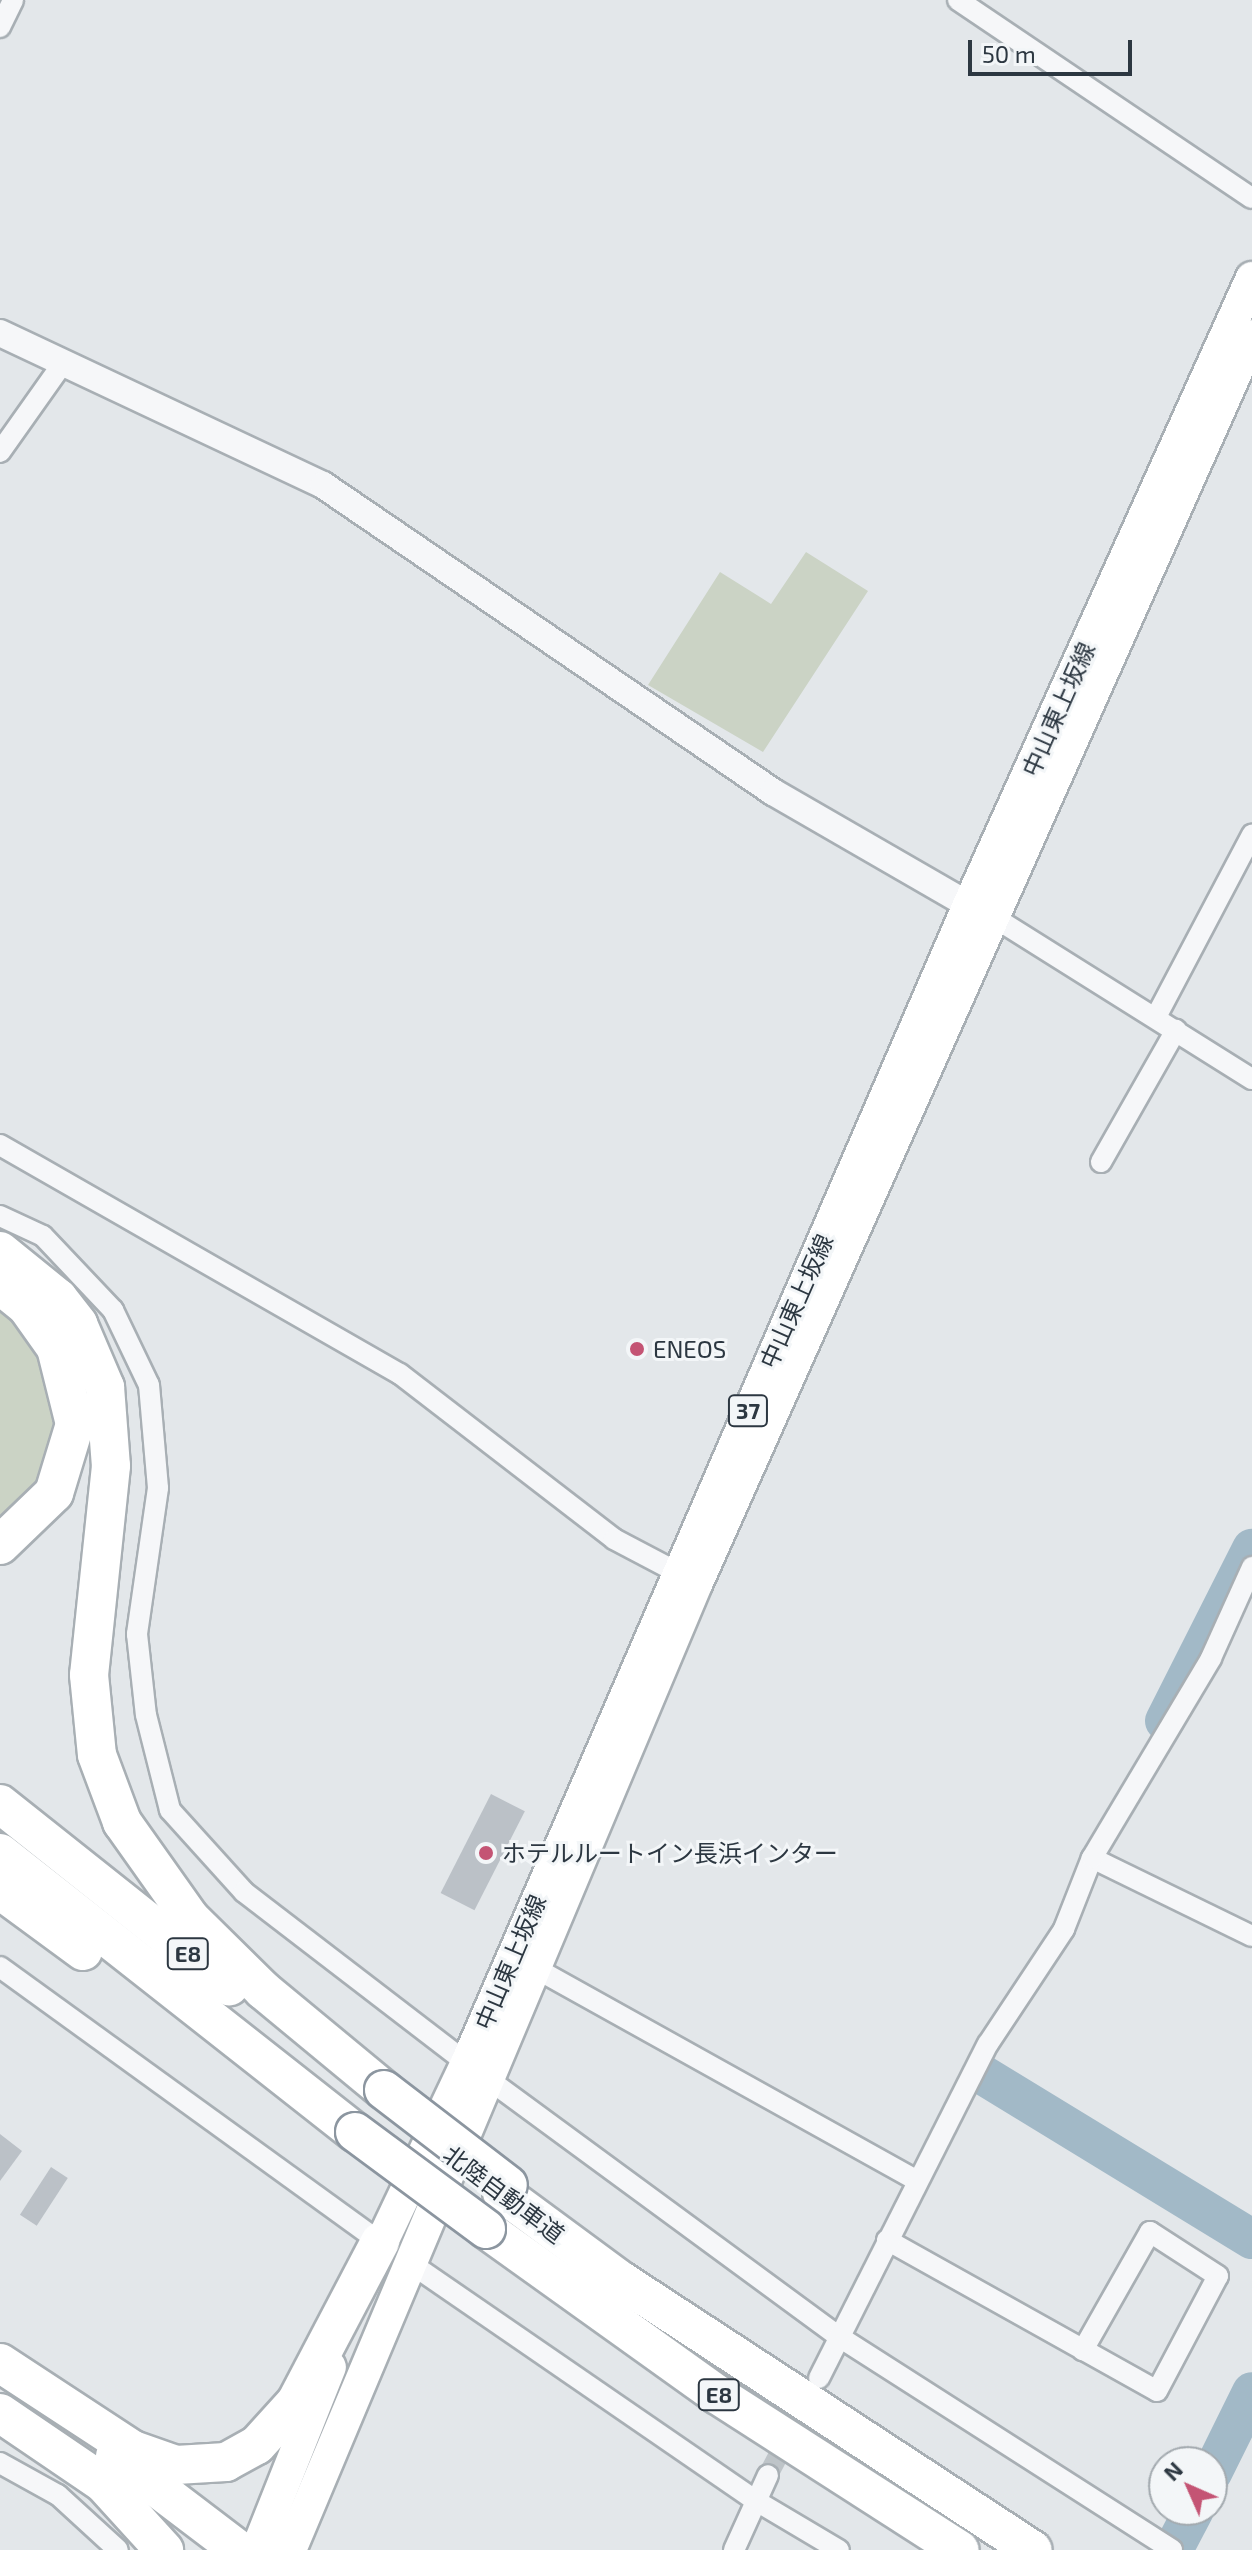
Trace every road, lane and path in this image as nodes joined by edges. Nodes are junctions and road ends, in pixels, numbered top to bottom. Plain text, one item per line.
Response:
1 (13, 0) edge
2 (958, 0) edge
3 (0, 27) edge
4 (1252, 198) edge
5 (1252, 278) edge
6 (0, 333) edge
7 (1252, 336) edge
8 (63, 363) junction
9 (0, 452) edge
10 (1252, 835) edge
11 (981, 910) junction
12 (1157, 1015) junction
13 (1176, 1030) junction
14 (1252, 1079) edge
15 (0, 1145) edge
16 (1101, 1162) dead end
17 (0, 1216) edge
18 (0, 1251) edge
19 (0, 1285) edge
20 (0, 1545) edge
21 (1252, 1567) edge
22 (687, 1578) junction
23 (0, 1804) edge
24 (0, 1853) edge
25 (1092, 1858) junction
26 (0, 1890) edge
27 (1252, 1936) edge
28 (523, 1962) junction
29 (0, 1967) edge
30 (477, 2071) junction
31 (381, 2095) junction
32 (353, 2135) junction
33 (917, 2181) junction
34 (887, 2240) junction
35 (395, 2253) junction
36 (841, 2338) junction
37 (1083, 2350) junction
38 (0, 2363) edge
39 (0, 2371) edge
40 (819, 2378) tunnel mouth
41 (0, 2413) edge
42 (0, 2463) edge
43 (768, 2475) tunnel mouth
44 (103, 2483) junction
45 (758, 2502) junction
46 (1167, 2547) edge
47 (118, 2550) edge
48 (164, 2550) edge
49 (194, 2550) edge
50 (239, 2550) edge
51 (257, 2550) edge
52 (290, 2550) edge
53 (734, 2550) edge
54 (839, 2550) edge
55 (959, 2550) edge
56 (1032, 2550) edge

1 - 3 street
2 - 4 street
5 - 11 main road, 中山東上坂線 / 37
6 - 8 street
7 - 11 main road, 中山東上坂線 / 37
8 - 9 street
8 - 11 street
10 - 12 street
11 - 12 street
11 - 22 main road, 中山東上坂線 / 37
12 - 13 street
13 - 14 street
13 - 16 street
15 - 22 street
17 - 30 street
18 - 31 highway
19 - 20 highway
21 - 25 street
22 - 28 main road, 中山東上坂線 / 37
23 - 31 highway, E8
24 - 32 highway, 北陸自動車道 / E8
25 - 27 street
25 - 33 street
26 - 32 highway
28 - 30 main road, 中山東上坂線 / 37
28 - 33 street
29 - 35 street
30 - 35 main road, 中山東上坂線 / 37
30 - 36 street
31 - 56 highway, E8, bridge
32 - 55 highway, 北陸自動車道 / E8, bridge
33 - 34 street
34 - 36 street
34 - 37 street
35 - 38 highway
35 - 45 street
35 - 51 main road, 中山東上坂線 / 37
35 - 52 main road, 中山東上坂線 / 37
36 - 40 street
36 - 46 street
37 - 37 street
39 - 50 highway
41 - 44 highway
42 - 47 street
43 - 45 street
44 - 48 highway
44 - 49 highway
45 - 53 street
45 - 54 street

